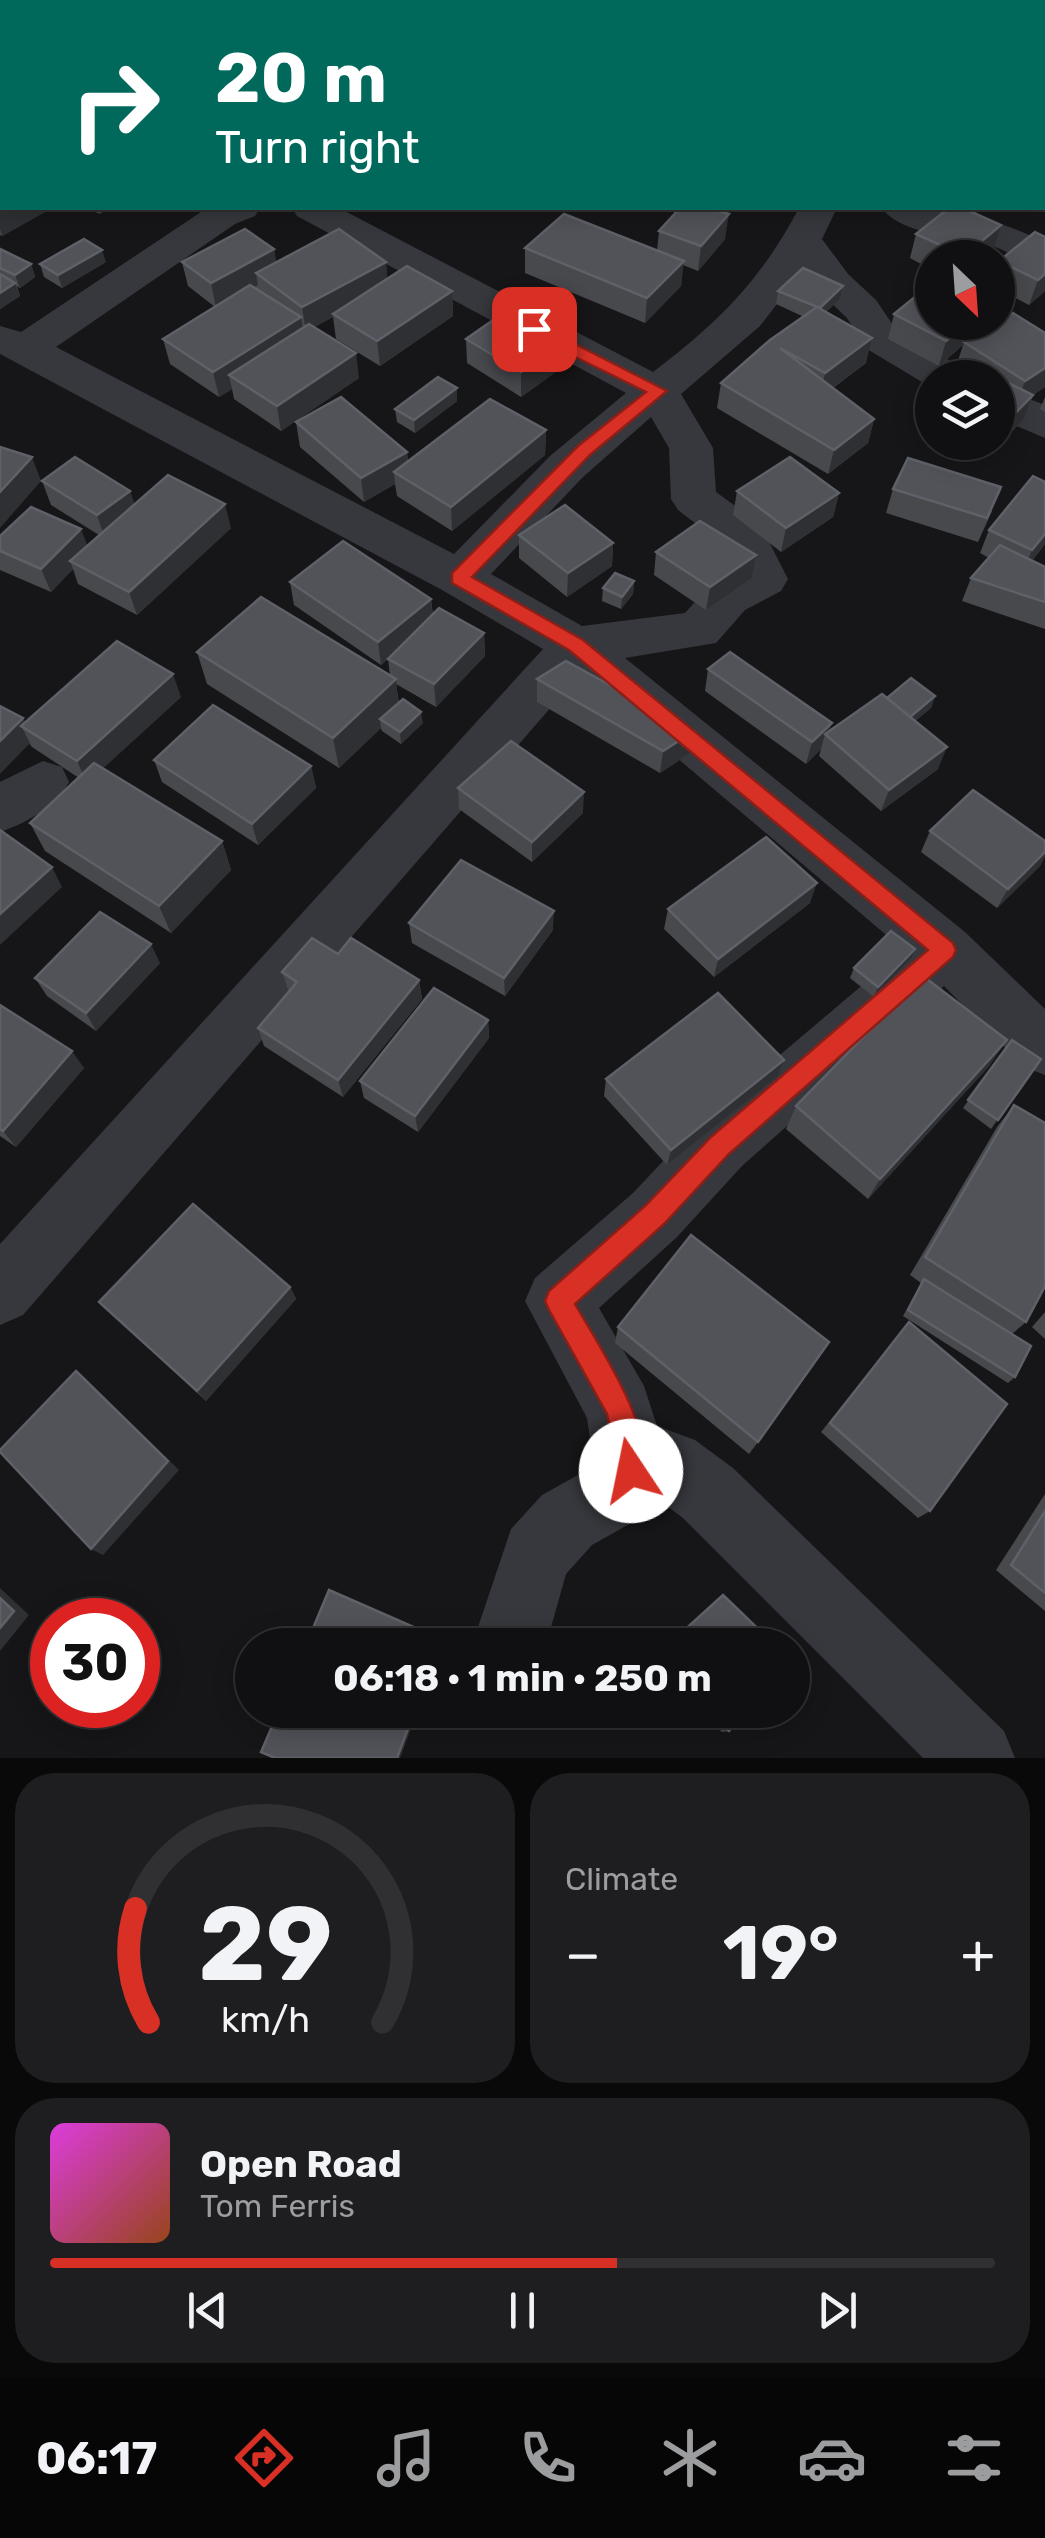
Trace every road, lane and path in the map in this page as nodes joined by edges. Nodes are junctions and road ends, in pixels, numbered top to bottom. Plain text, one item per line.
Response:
1 (223, 210) edge
2 (315, 210) edge
3 (906, 210) edge
4 (811, 224) edge
5 (1045, 260) edge
6 (12, 344) edge
7 (917, 360) edge
8 (658, 391) junction
9 (1015, 409) edge
10 (1045, 422) edge
11 (459, 578) junction
12 (576, 645) junction
13 (945, 950) junction
14 (1045, 1048) edge
15 (0, 1292) edge
16 (625, 1452) junction
17 (514, 1628) edge
18 (977, 1758) edge

1 - 6 street
2 - 8 street
3 - 5 street
4 - 7 street
4 - 8 street
6 - 11 street
8 - 11 street
8 - 12 street
9 - 10 street
11 - 12 street
12 - 13 street
12 - 15 street
13 - 14 street
13 - 16 street
16 - 17 street
16 - 18 street

